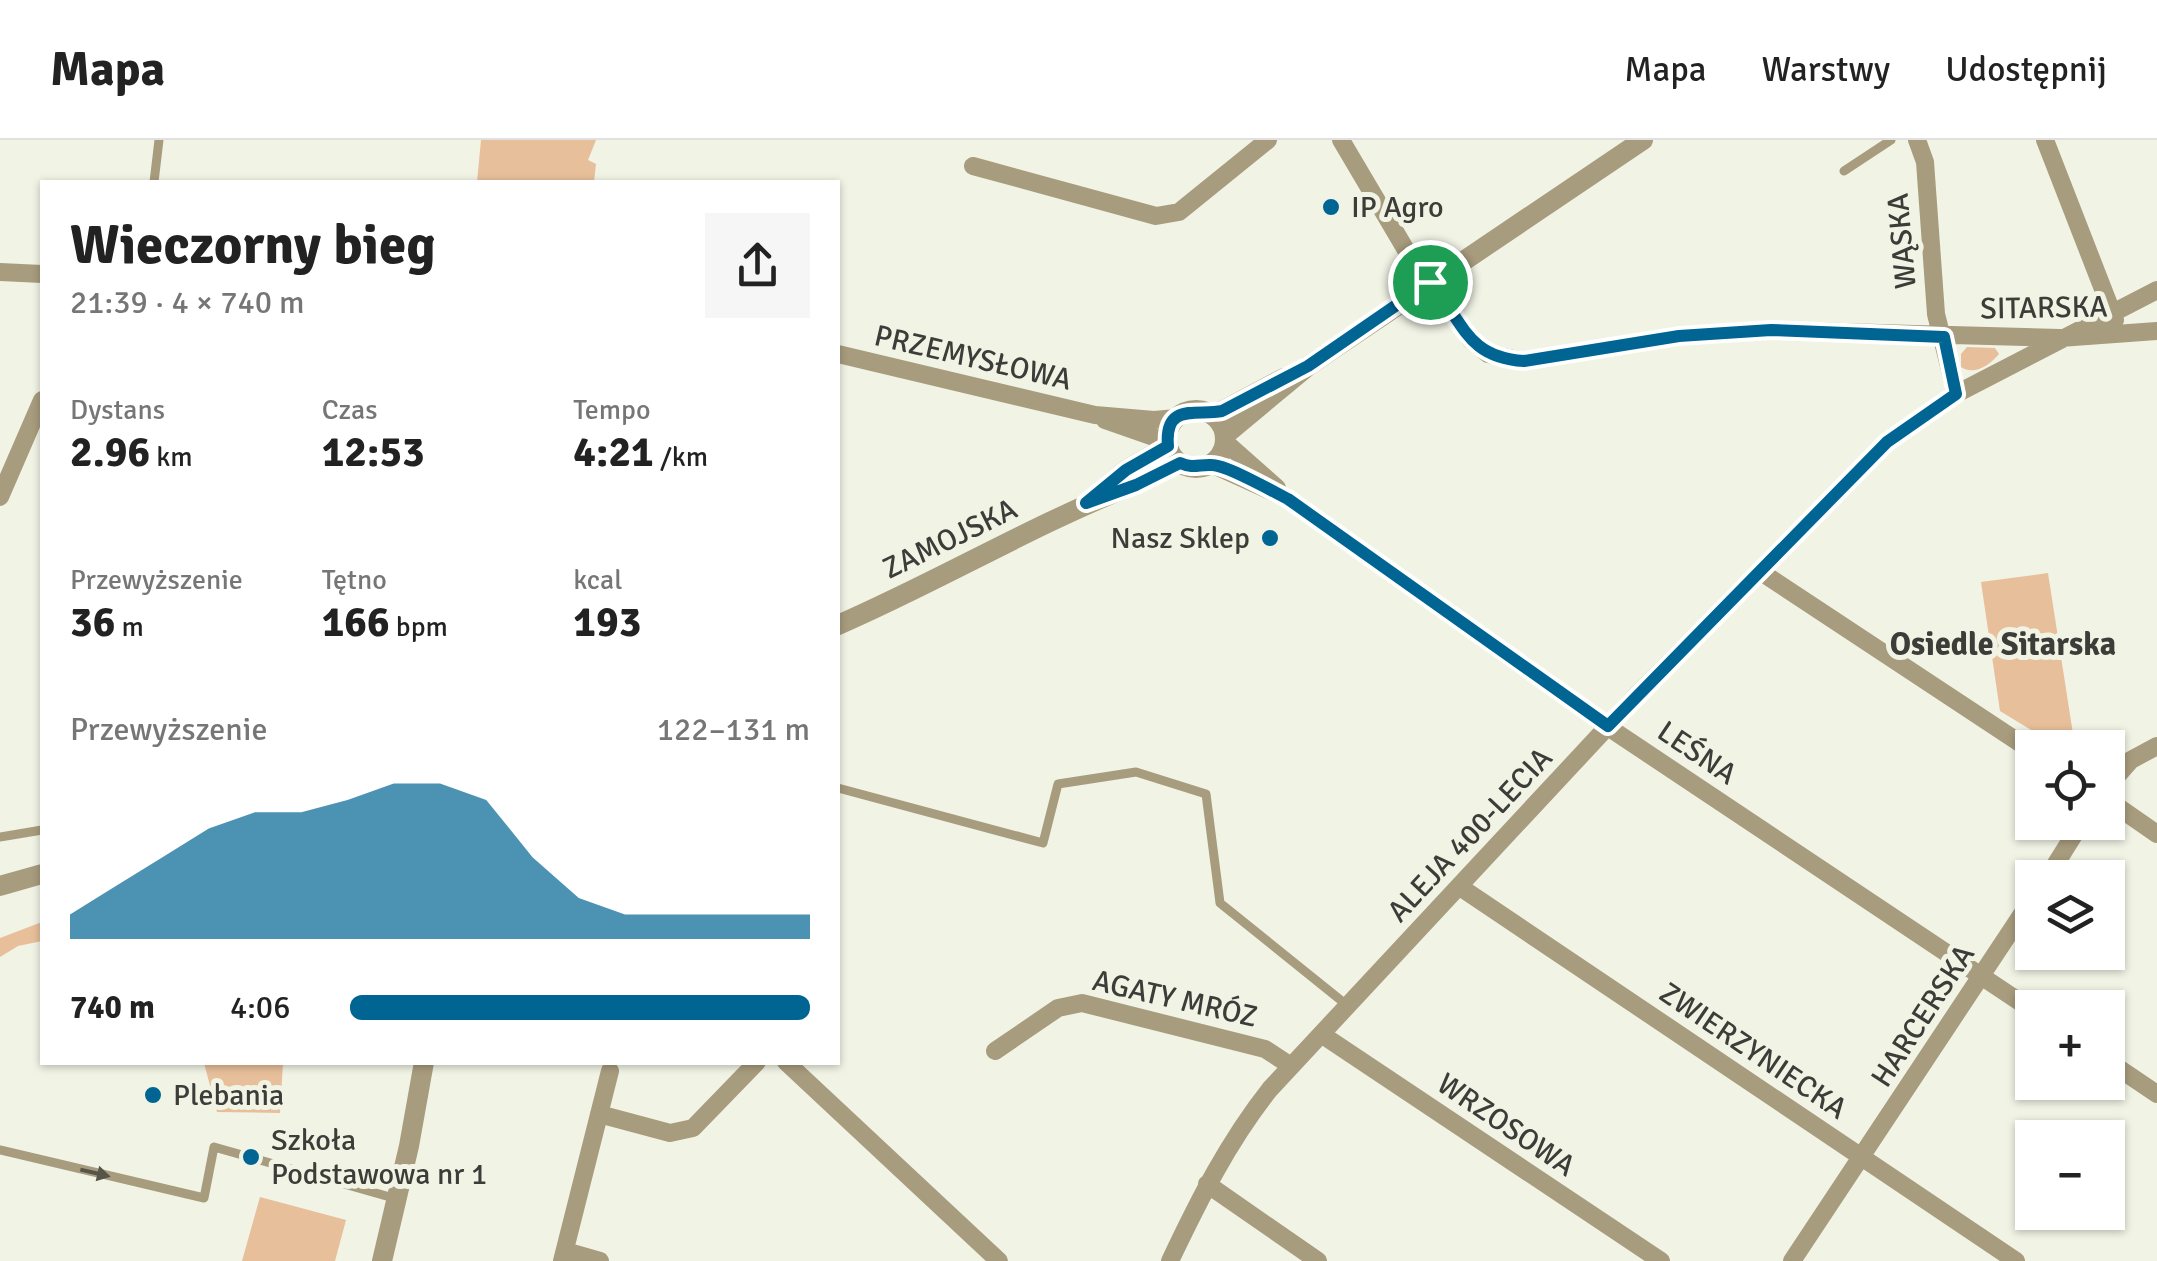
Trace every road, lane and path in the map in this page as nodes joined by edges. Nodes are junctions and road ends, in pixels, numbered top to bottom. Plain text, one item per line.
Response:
1 (159, 140) edge
2 (1268, 140) edge
3 (1341, 140) edge
4 (1643, 140) edge
5 (1891, 140) edge
6 (1918, 140) edge
7 (2044, 140) edge
8 (973, 166) dead end
9 (1844, 172) dead end
10 (154, 180) edge
11 (0, 272) edge
12 (40, 274) edge
13 (1430, 282) junction
14 (2157, 290) edge
15 (2111, 312) junction
16 (2157, 331) edge
17 (2122, 334) junction
18 (1944, 337) junction
19 (2060, 338) junction
20 (840, 354) edge
21 (1308, 366) junction
22 (1956, 394) junction
23 (40, 405) edge
24 (1210, 414) junction
25 (1095, 415) junction
26 (1176, 418) junction
27 (1225, 438) junction
28 (1172, 450) junction
29 (1211, 464) junction
30 (0, 497) edge
31 (1288, 499) junction
32 (1761, 572) junction
33 (840, 624) edge
34 (1608, 726) junction
35 (2015, 740) edge
36 (2157, 746) edge
37 (2125, 767) edge
38 (840, 789) edge
39 (2125, 812) edge
40 (40, 830) edge
41 (2157, 834) edge
42 (0, 837) edge
43 (40, 875) edge
44 (0, 886) edge
45 (1460, 887) junction
46 (2015, 925) edge
47 (1982, 976) junction
48 (2015, 998) edge
49 (1348, 1006) junction
50 (1321, 1034) junction
51 (995, 1051) dead end
52 (423, 1065) edge
53 (754, 1065) edge
54 (789, 1065) edge
55 (1292, 1066) junction
56 (610, 1071) dead end
57 (2125, 1072) edge
58 (2157, 1094) edge
59 (600, 1114) junction
60 (0, 1150) edge
61 (1863, 1158) junction
62 (1207, 1184) junction
63 (398, 1200) junction
64 (564, 1256) edge
65 (382, 1261) edge
66 (600, 1261) edge
67 (998, 1261) edge
68 (1170, 1261) edge
69 (1318, 1261) edge
70 (1661, 1261) edge
71 (1792, 1261) edge
72 (2016, 1261) edge

1 - 10 lane
2 - 8 street
3 - 13 street, SITARSKA
4 - 13 street
5 - 9 lane
6 - 18 street, WĄSKA
7 - 15 street
11 - 12 street
13 - 18 street, SITARSKA
13 - 21 street
14 - 15 street, ALEJA 400-LECIA
15 - 17 street
15 - 19 street, ALEJA 400-LECIA
16 - 17 street, SITARSKA
17 - 19 street, SITARSKA
18 - 19 street, SITARSKA
18 - 22 street, WĄSKA
19 - 22 street, ALEJA 400-LECIA
20 - 25 street, PRZEMYSŁOWA
21 - 24 street
21 - 27 street
22 - 32 street, ALEJA 400-LECIA
23 - 30 street
24 - 26 street
24 - 27 street
25 - 26 street, PRZEMYSŁOWA
25 - 28 street, PRZEMYSŁOWA
26 - 28 street
27 - 29 street
27 - 31 street, LEŚNA
28 - 29 street
28 - 33 street, ZAMOJSKA
29 - 31 street, LEŚNA
31 - 34 street, LEŚNA
32 - 34 street, ALEJA 400-LECIA
32 - 35 street
34 - 45 street, ALEJA 400-LECIA
34 - 47 street, LEŚNA
36 - 37 street
38 - 49 lane
39 - 41 street
40 - 42 lane
43 - 44 street
45 - 49 street, ALEJA 400-LECIA
45 - 61 street, ZWIERZYNIECKA
46 - 47 street, HARCERSKA
47 - 48 street, LEŚNA
47 - 61 street, HARCERSKA
49 - 50 street, ALEJA 400-LECIA
50 - 55 street, ALEJA 400-LECIA
50 - 70 street, WRZOSOWA
51 - 55 street, AGATY MRÓZ
52 - 63 street
53 - 59 street
54 - 67 street
55 - 62 street, ALEJA 400-LECIA
56 - 59 street
57 - 58 street
59 - 64 street
60 -> 63 lane
61 - 71 street, HARCERSKA
61 - 72 street, ZWIERZYNIECKA
62 - 68 street, ALEJA 400-LECIA
62 - 69 street
63 - 65 street
64 - 66 street

